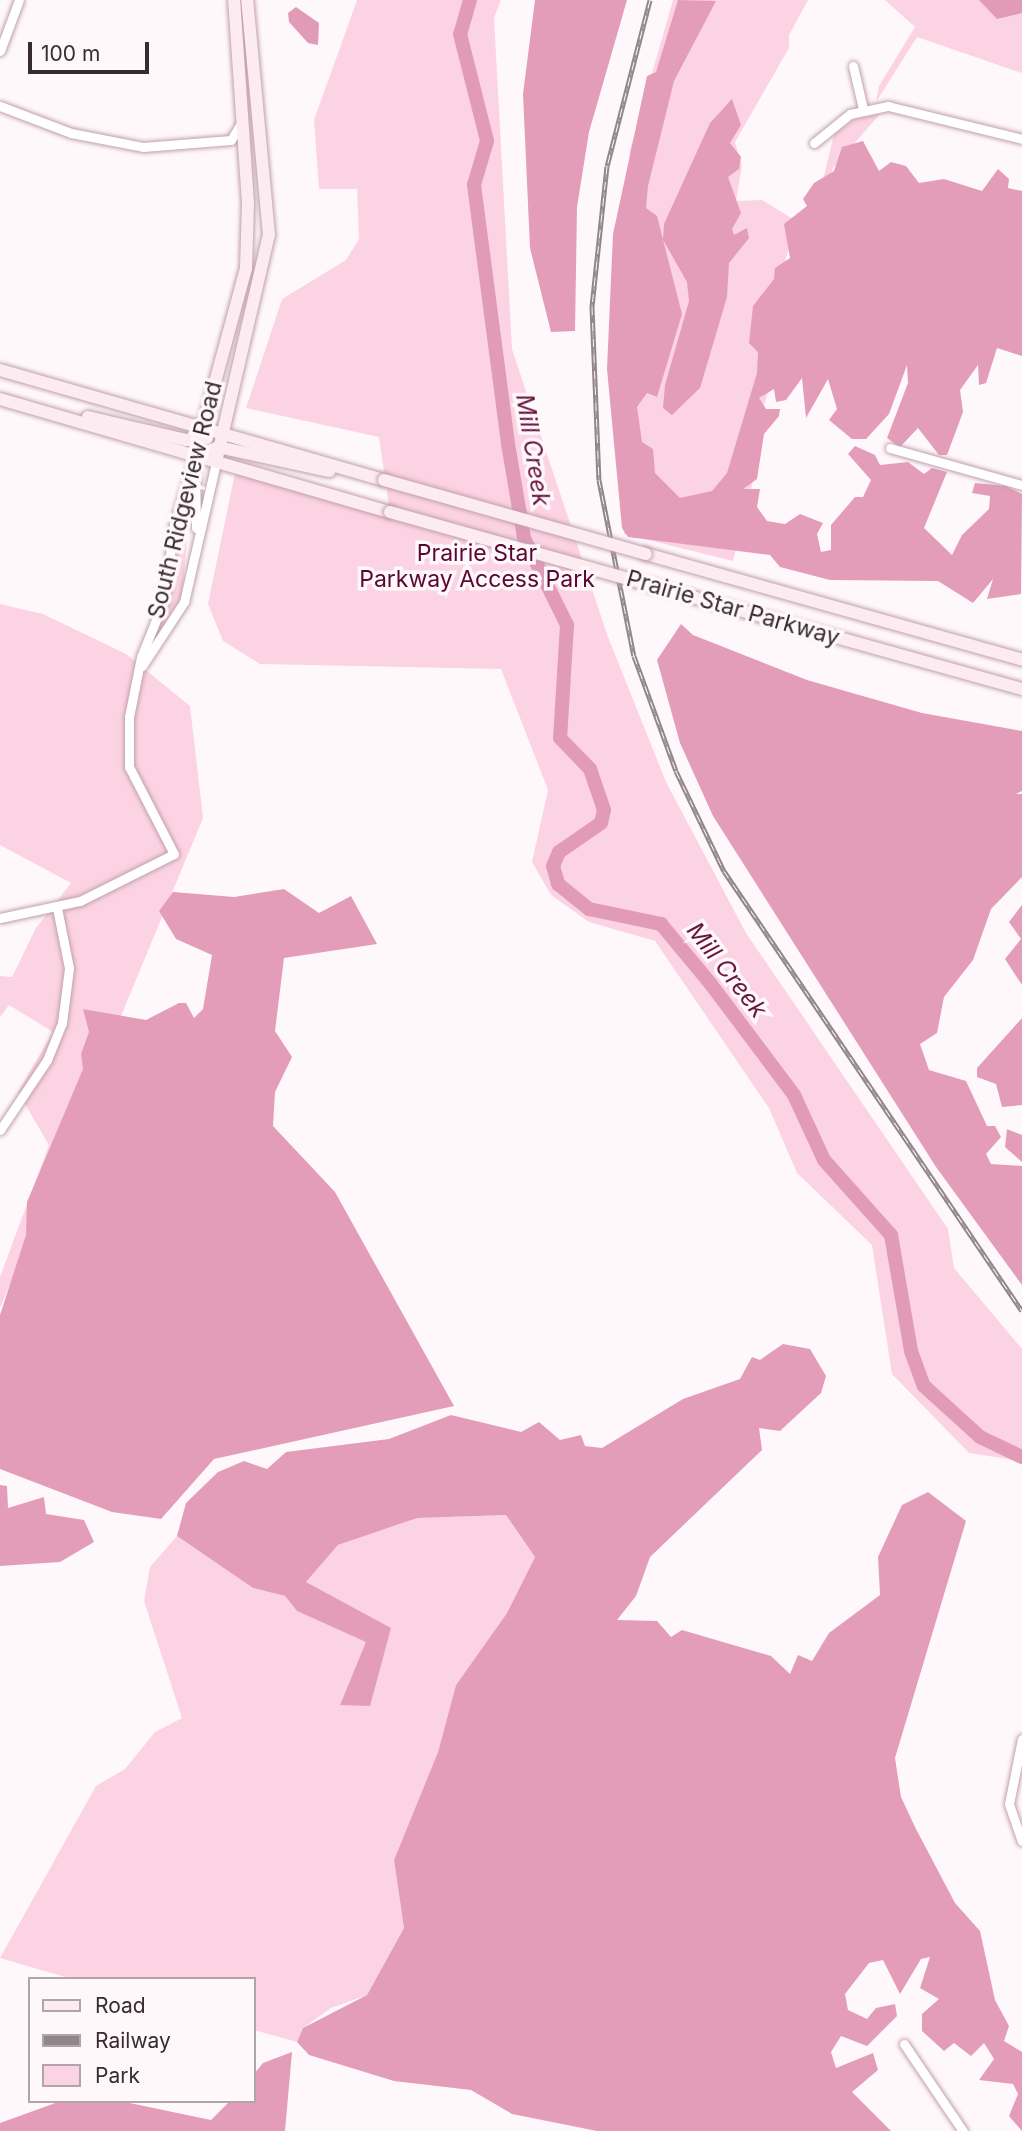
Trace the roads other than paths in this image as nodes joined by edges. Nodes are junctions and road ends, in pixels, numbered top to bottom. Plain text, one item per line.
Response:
1 (19, 0) edge
2 (234, 0) edge
3 (247, 0) edge
4 (0, 51) edge
5 (853, 66) dead end
6 (0, 106) edge
7 (863, 109) junction
8 (242, 120) junction
9 (1022, 139) edge
10 (231, 140) junction
11 (814, 143) dead end
12 (245, 152) junction
13 (0, 370) edge
14 (0, 399) edge
15 (66, 418) junction
16 (197, 437) junction
17 (220, 441) junction
18 (890, 448) dead end
19 (195, 456) junction
20 (216, 462) junction
21 (1022, 485) edge
22 (196, 540) junction
23 (1022, 660) edge
24 (136, 677) junction
25 (1022, 689) edge
26 (57, 908) junction
27 (0, 918) edge
28 (0, 1130) edge
29 (1022, 1739) edge
30 (1022, 1841) edge
31 (904, 2044) dead end
32 (963, 2131) edge

1 - 4 street
2 - 8 main road, South Ridgeview Road
3 - 17 main road, South Ridgeview Road
5 - 7 street
6 - 10 street
7 - 9 street
7 - 11 street
8 - 10 street
8 - 12 main road, South Ridgeview Road
10 - 12 street
12 - 16 main road, South Ridgeview Road
13 - 16 main road, Prairie Star Parkway
14 - 15 main road, Prairie Star Parkway
15 - 16 main road
15 - 19 main road, Prairie Star Parkway
16 - 17 main road, Prairie Star Parkway
16 - 19 main road, South Ridgeview Road
17 - 19 main road
17 - 20 main road, South Ridgeview Road
17 - 23 main road, Prairie Star Parkway, bridge
18 - 21 street
19 - 20 main road, Prairie Star Parkway
19 - 22 street
19 - 24 street, South Ridgeview Road
20 - 22 street, South Ridgeview Road
20 - 25 main road, Prairie Star Parkway, bridge
22 - 24 street, South Ridgeview Road
24 - 26 street
26 - 27 street
26 - 28 street
29 - 30 street
31 - 32 street

